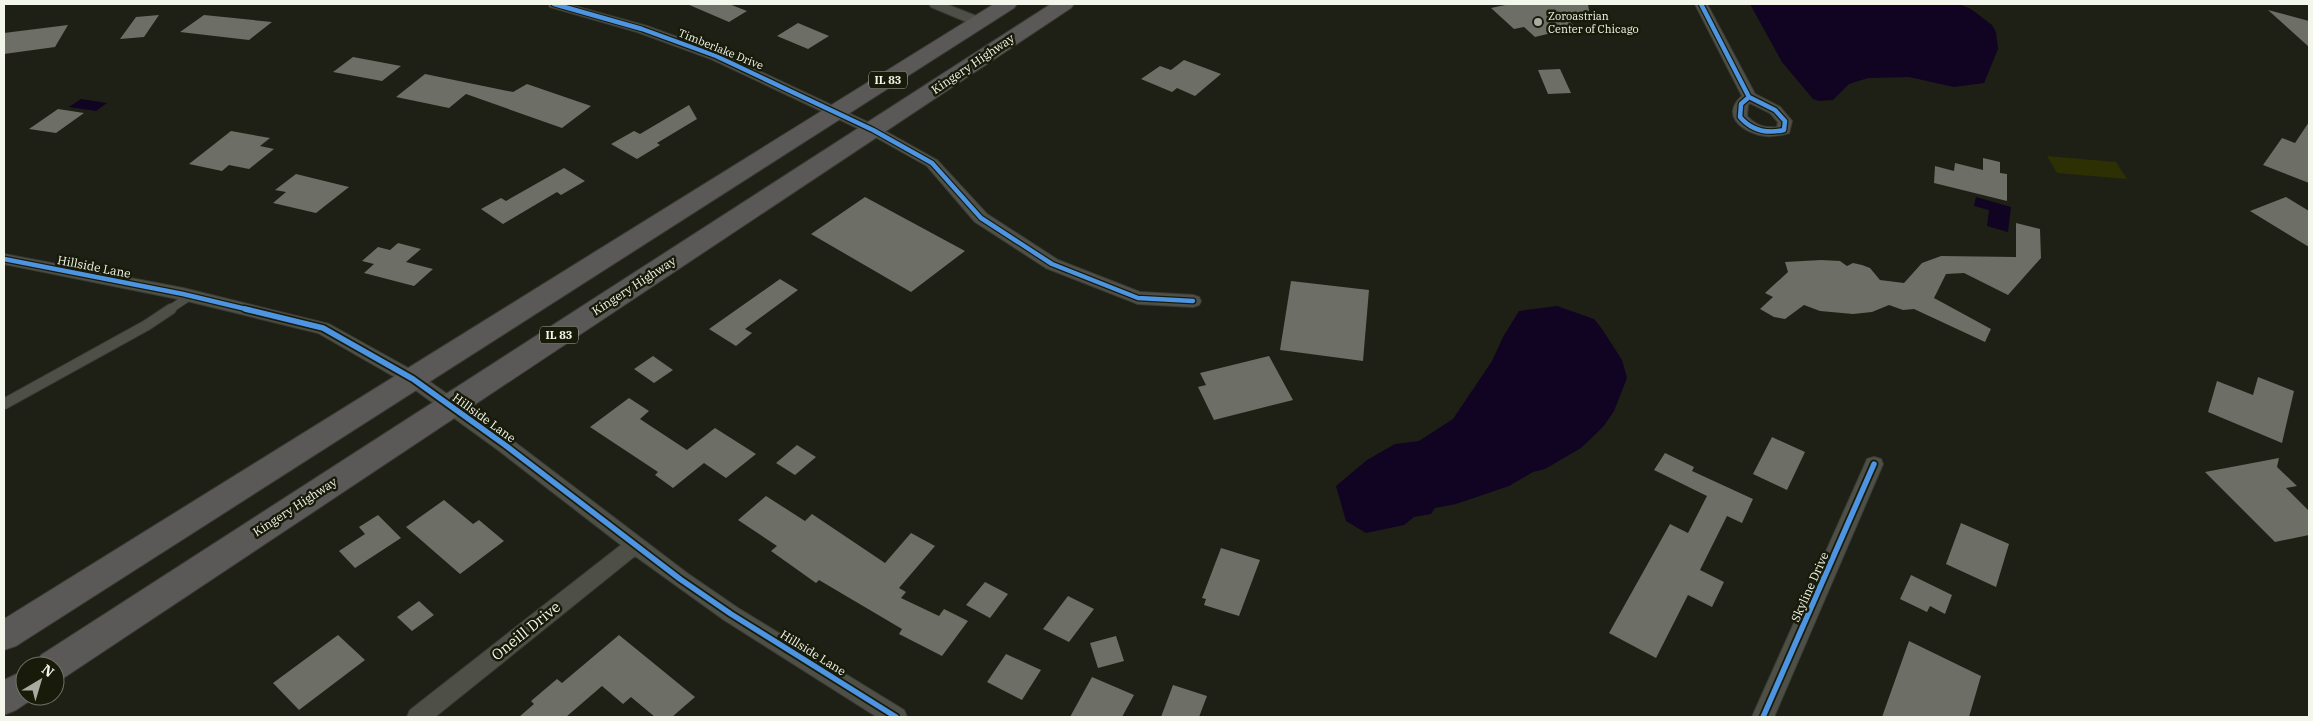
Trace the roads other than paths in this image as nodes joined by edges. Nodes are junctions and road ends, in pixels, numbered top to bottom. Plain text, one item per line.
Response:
1 (554, 4) edge
2 (935, 4) edge
3 (1007, 4) edge
4 (1064, 4) edge
5 (1701, 4) edge
6 (979, 22) junction
7 (1749, 96) dead end
8 (837, 113) junction
9 (873, 130) junction
10 (4, 259) edge
11 (190, 296) junction
12 (1193, 301) dead end
13 (413, 379) junction
14 (4, 404) edge
15 (450, 406) junction
16 (1874, 464) dead end
17 (635, 545) junction
18 (4, 636) edge
19 (65, 658) edge
20 (15, 692) edge
21 (4, 699) edge
22 (418, 717) edge
23 (896, 717) edge
24 (1763, 717) edge

1 - 8 street, Timberlake Drive
2 - 6 street
3 - 6 main road, IL 83
4 - 9 main road, Kingery Highway / IL 83
5 - 7 street
6 - 8 main road, IL 83
8 - 9 street, Timberlake Drive
8 - 13 main road, IL 83
9 - 12 street, Timberlake Drive
9 - 15 main road, Kingery Highway / IL 83
10 - 11 street, Hillside Lane
11 - 13 street, Hillside Lane
11 - 14 lane
13 - 15 street, Hillside Lane
13 - 18 main road, IL 83
15 - 17 street, Hillside Lane
15 - 19 main road, Kingery Highway / IL 83
16 - 24 street, Skyline Drive
17 - 22 street, Oneill Drive
17 - 23 street, Hillside Lane
20 - 21 main road

